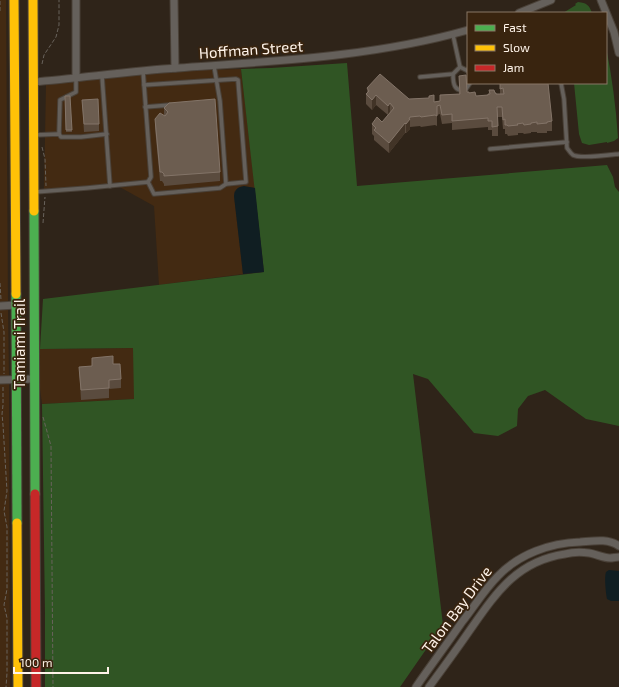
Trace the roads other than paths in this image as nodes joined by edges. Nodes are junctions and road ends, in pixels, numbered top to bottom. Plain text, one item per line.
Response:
1 (14, 0) edge
2 (33, 0) edge
3 (76, 0) edge
4 (174, 0) edge
5 (551, 0) edge
6 (601, 0) edge
7 (536, 10) edge
8 (525, 12) edge
9 (606, 12) edge
10 (607, 15) edge
11 (467, 30) edge
12 (453, 35) junction
13 (619, 52) edge
14 (214, 65) junction
15 (460, 67) junction
16 (175, 68) junction
17 (467, 70) edge
18 (142, 72) junction
19 (453, 74) junction
20 (102, 76) junction
21 (420, 76) dead end
22 (76, 78) junction
23 (216, 81) junction
24 (33, 82) junction
25 (469, 84) edge
26 (562, 84) edge
27 (144, 85) junction
28 (212, 101) edge
29 (220, 101) junction
30 (175, 104) edge
31 (145, 107) junction
32 (59, 134) junction
33 (107, 134) junction
34 (38, 135) junction
35 (567, 142) junction
36 (490, 149) dead end
37 (619, 154) edge
38 (148, 182) junction
39 (226, 184) junction
40 (110, 186) junction
41 (34, 192) junction
42 (16, 305) junction
43 (0, 306) edge
44 (34, 379) junction
45 (2, 380) edge
46 (16, 380) junction
47 (596, 541) junction
48 (618, 545) edge
49 (594, 554) junction
50 (617, 558) edge
51 (18, 687) edge
52 (36, 687) edge
53 (416, 687) edge
54 (429, 687) edge

1 - 42 main road, Tamiami Trail
2 - 24 main road, Tamiami Trail
3 - 22 street
4 - 16 street
5 - 7 street
6 - 9 street
7 - 8 street
10 - 13 street
11 - 12 street, Hoffman Street
12 - 14 street, Hoffman Street
12 - 15 lane
14 - 16 street, Hoffman Street
14 - 23 lane
15 - 17 lane
15 - 19 lane
16 - 18 street, Hoffman Street
18 - 20 street, Hoffman Street
18 - 27 lane
19 - 21 lane
19 - 25 lane
20 - 22 street, Hoffman Street
20 - 33 lane
22 - 24 street, Hoffman Street
22 - 32 lane
23 - 27 lane
23 - 29 lane
23 - 39 lane
24 - 34 main road, Tamiami Trail
26 - 35 lane
27 - 31 lane
28 - 29 lane
29 - 39 lane
30 - 31 lane
31 - 38 lane
32 - 33 lane
32 - 34 lane
33 - 40 lane
34 - 41 main road, Tamiami Trail
35 - 36 lane
35 - 37 lane
38 - 39 lane
38 - 40 lane
40 - 41 lane
41 - 44 main road, Tamiami Trail
42 - 43 street
42 - 46 main road, Tamiami Trail
44 - 46 street
44 - 52 main road, Tamiami Trail
45 - 46 street
46 - 51 main road, Tamiami Trail
47 - 48 street, Talon Bay Drive
47 - 49 street
47 - 53 street, Talon Bay Drive
48 - 50 street
49 - 50 street, Talon Bay Drive
49 - 54 street, Talon Bay Drive

